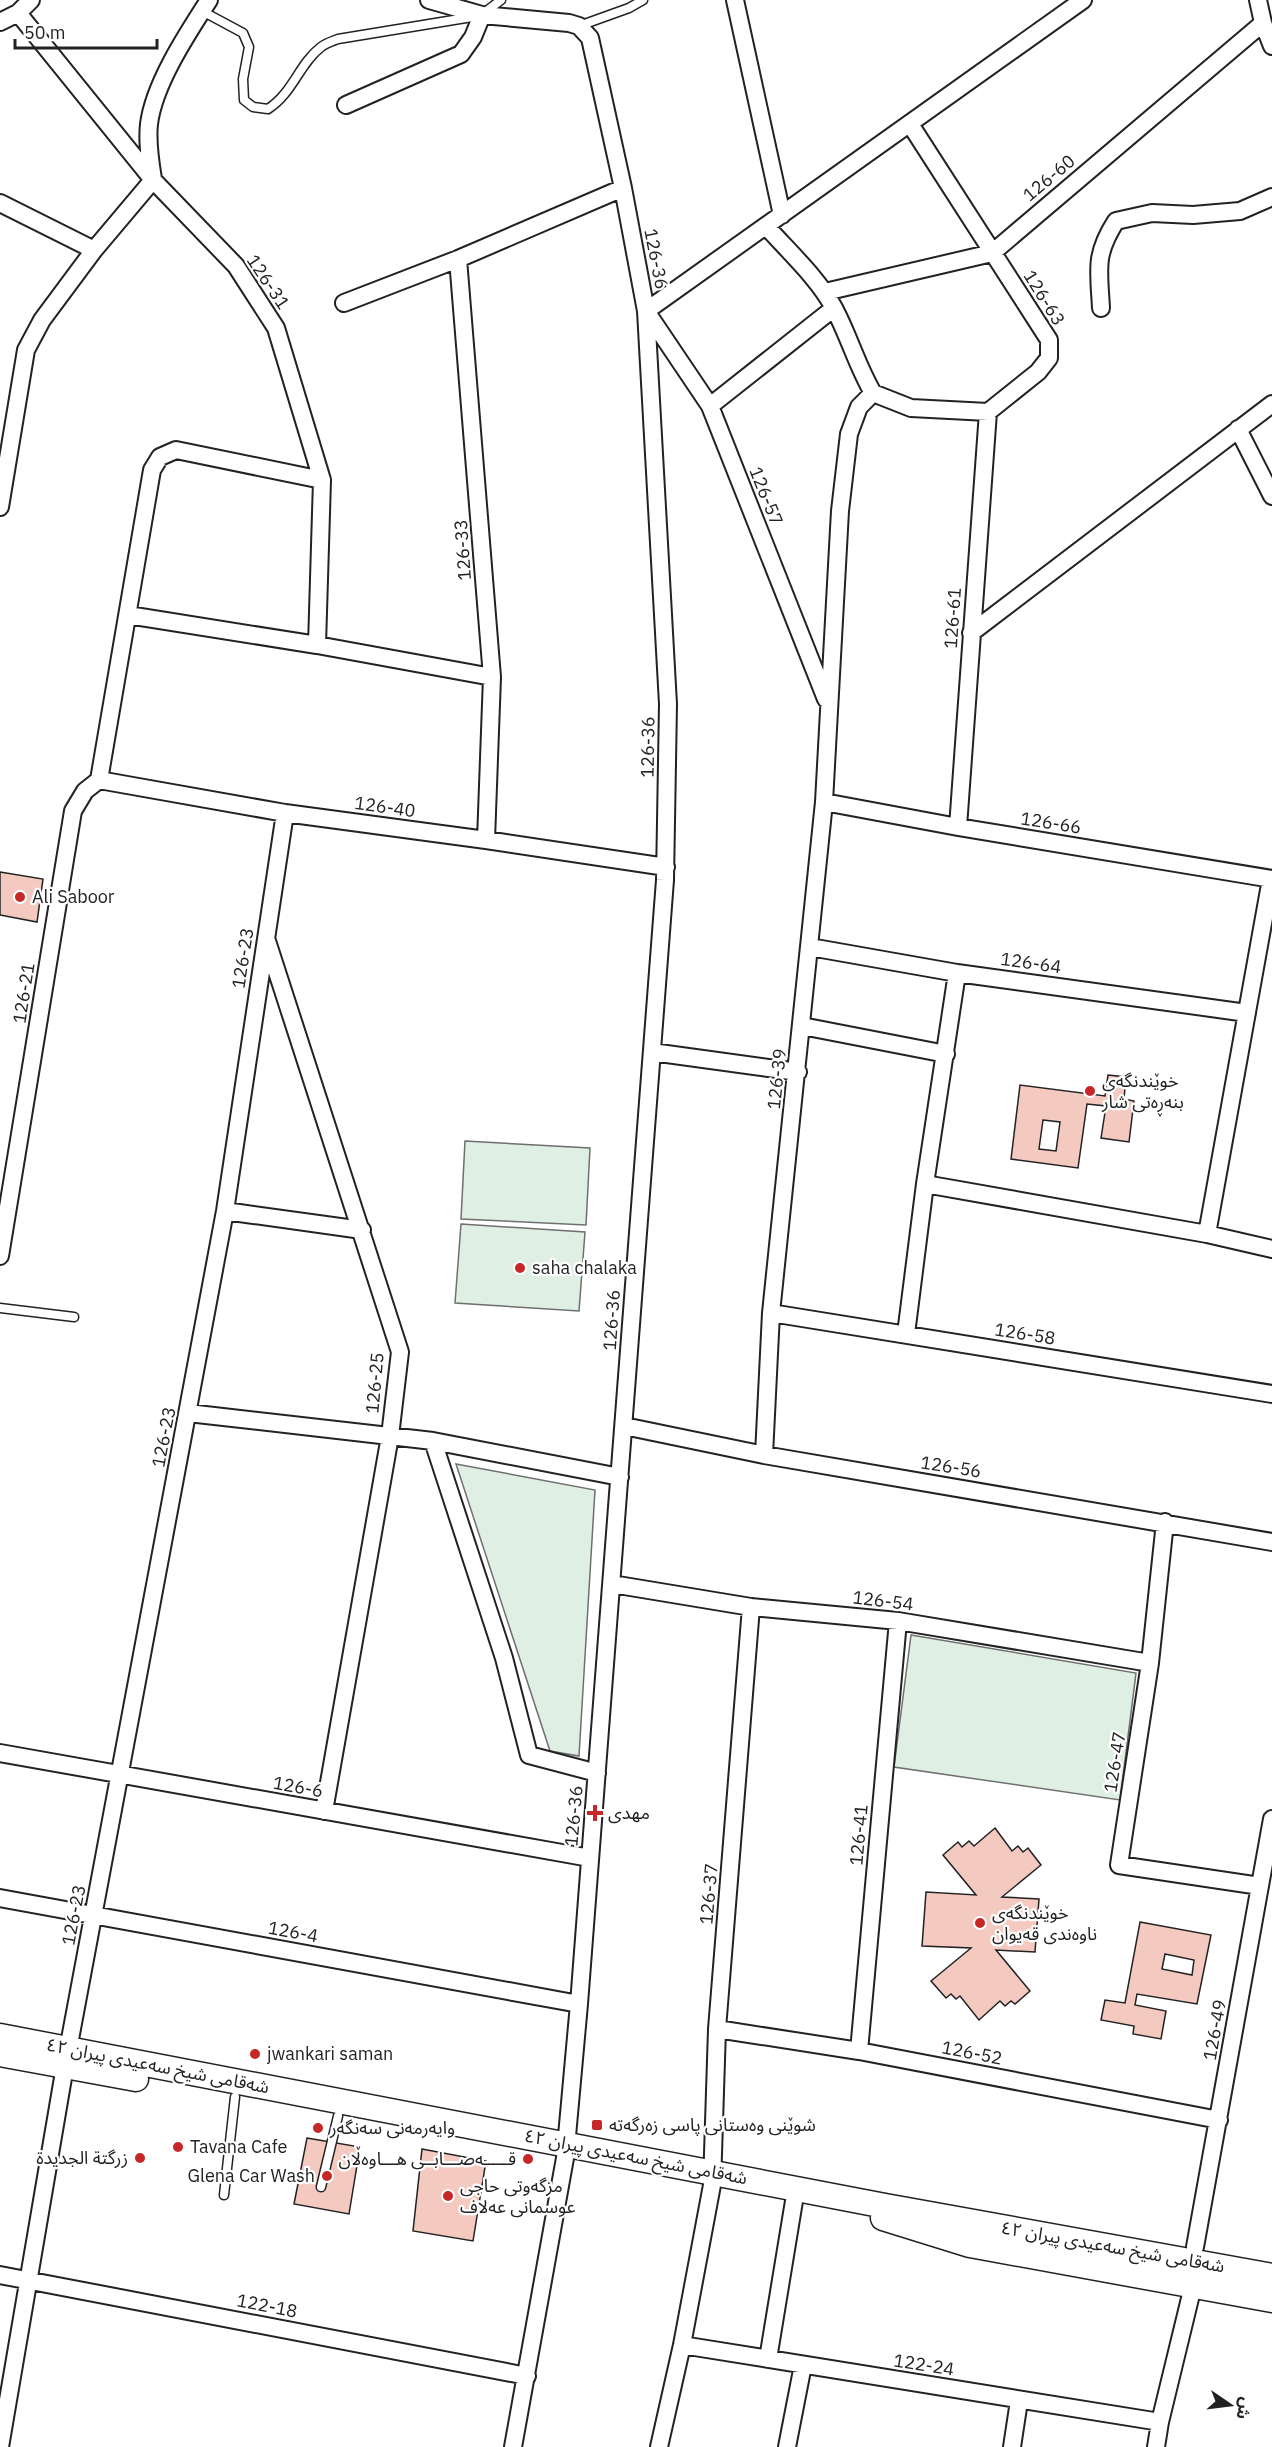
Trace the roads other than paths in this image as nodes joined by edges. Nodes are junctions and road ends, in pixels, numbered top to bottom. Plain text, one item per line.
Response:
1 (31, 0) edge
2 (429, 0) edge
3 (501, 0) edge
4 (643, 0) edge
5 (735, 0) edge
6 (1083, 0) edge
7 (1258, 0) edge
8 (205, 6) edge
9 (18, 13) junction
10 (482, 15) junction
11 (0, 22) edge
12 (1263, 23) junction
13 (579, 26) junction
14 (1272, 46) edge
15 (346, 105) dead end
16 (910, 124) junction
17 (153, 180) junction
18 (623, 188) junction
19 (1272, 197) edge
20 (0, 203) edge
21 (782, 214) junction
22 (766, 226) junction
23 (94, 250) junction
24 (992, 253) junction
25 (458, 259) junction
26 (825, 292) junction
27 (344, 303) dead end
28 (834, 308) junction
29 (1101, 308) dead end
30 (646, 311) junction
31 (873, 393) junction
32 (1272, 404) edge
33 (710, 406) junction
34 (988, 412) junction
35 (1238, 429) junction
36 (322, 480) junction
37 (1272, 496) edge
38 (0, 507) edge
39 (128, 615) junction
40 (971, 633) junction
41 (317, 645) junction
42 (492, 677) junction
43 (828, 706) junction
44 (99, 780) junction
45 (824, 802) junction
46 (285, 813) junction
47 (958, 827) junction
48 (486, 840) junction
49 (666, 867) junction
50 (1272, 879) edge
51 (266, 938) junction
52 (810, 947) junction
53 (957, 973) junction
54 (1247, 1013) junction
55 (802, 1026) junction
56 (652, 1052) junction
57 (946, 1054) junction
58 (798, 1072) junction
59 (925, 1184) junction
60 (225, 1211) junction
61 (362, 1230) junction
62 (1207, 1234) junction
63 (1272, 1249) edge
64 (0, 1256) edge
65 (0, 1308) edge
66 (771, 1313) junction
67 (74, 1317) dead end
68 (906, 1334) junction
69 (1272, 1394) edge
70 (188, 1413) junction
71 (624, 1426) junction
72 (390, 1436) junction
73 (433, 1441) junction
74 (764, 1455) junction
75 (620, 1477) junction
76 (1165, 1522) junction
77 (1272, 1542) edge
78 (612, 1584) junction
79 (751, 1607) junction
80 (898, 1621) junction
81 (1150, 1663) junction
82 (0, 1753) edge
83 (597, 1773) junction
84 (121, 1775) junction
85 (324, 1811) junction
86 (1272, 1819) edge
87 (590, 1858) junction
88 (1260, 1886) junction
89 (0, 1898) edge
90 (94, 1915) junction
91 (579, 2004) junction
92 (717, 2029) junction
93 (0, 2036) edge
94 (859, 2052) junction
95 (0, 2054) edge
96 (66, 2057) junction
97 (235, 2097) junction
98 (338, 2116) junction
99 (1220, 2120) junction
100 (565, 2151) junction
101 (711, 2179) junction
102 (321, 2187) dead end
103 (224, 2195) dead end
104 (794, 2201) junction
105 (884, 2212) junction
106 (1195, 2247) junction
107 (1272, 2259) edge
108 (0, 2275) edge
109 (1272, 2276) edge
110 (29, 2280) junction
111 (1193, 2286) junction
112 (1272, 2286) edge
113 (1272, 2300) edge
114 (682, 2345) junction
115 (768, 2359) junction
116 (803, 2365) junction
117 (527, 2376) junction
118 (1019, 2401) junction
119 (1160, 2422) junction
120 (0, 2447) edge
121 (513, 2447) edge
122 (659, 2447) edge
123 (787, 2447) edge
124 (1012, 2447) edge
125 (1156, 2447) edge

1 - 9 street
2 - 10 street
3 - 10 lane
4 - 13 lane
5 - 21 street
6 - 16 street
7 - 12 street
8 - 10 lane
8 - 17 street
9 - 11 street
9 - 17 street, 126-31
10 - 13 street
10 - 15 street
12 - 14 street
12 - 24 street, 126-60
13 - 18 street, 126-36
16 - 21 street
16 - 24 street, 126-63
17 - 23 street
17 - 36 street, 126-31
18 - 25 street
18 - 30 street, 126-36
19 - 29 street
20 - 23 street
21 - 22 street
22 - 26 street
22 - 30 street
23 - 38 street
24 - 26 street, 126-60
24 - 34 street, 126-63
25 - 27 street
25 - 42 street, 126-33
26 - 28 street
28 - 31 street
28 - 33 street
30 - 33 street, 126-57
30 - 49 street, 126-36
31 - 34 street
31 - 43 street, 126-39
32 - 35 street
33 - 43 street, 126-57
34 - 40 street, 126-61
35 - 37 street
35 - 40 street
36 - 39 street
36 - 41 street, 126-31
39 - 41 street
39 - 44 street
40 - 47 street, 126-61
41 - 42 street
42 - 48 street, 126-33
43 - 45 street, 126-39
44 - 46 street, 126-40
44 - 64 street, 126-21
45 - 47 street, 126-66
45 - 52 street, 126-39
46 - 48 street, 126-40
46 - 51 street, 126-23
47 - 50 street, 126-66
48 - 49 street, 126-40
49 - 56 street, 126-36
50 - 54 street
51 - 60 street, 126-23
51 - 61 street, 126-25
52 - 53 street, 126-64
52 - 55 street, 126-39
53 - 54 street, 126-64
53 - 57 street
54 - 62 street
55 - 57 street
55 - 58 street, 126-39
56 - 58 street
56 - 71 street, 126-36
57 - 59 street
58 - 66 street, 126-39
59 - 62 street
59 - 68 street
60 - 61 street
60 - 70 street, 126-23
61 - 72 street, 126-25
62 - 63 street
65 - 67 lane
66 - 68 street, 126-58
66 - 74 street, 126-39
68 - 69 street, 126-58
70 - 72 street
70 - 84 street, 126-23
71 - 74 street, 126-56
71 - 75 street, 126-36
72 - 73 street
72 - 85 street, 126-25
73 - 75 street
73 - 83 street
74 - 76 street, 126-56
75 - 78 street, 126-36
76 - 77 street, 126-56
76 - 81 street, 126-47
78 - 79 street, 126-54
78 - 83 street, 126-36
79 - 80 street, 126-54
79 - 92 street, 126-37
80 - 81 street, 126-54
80 - 94 street, 126-41
81 - 88 street, 126-47
82 - 84 street, 126-6
83 - 87 street, 126-36
84 - 85 street, 126-6
84 - 90 street, 126-23
85 - 87 street, 126-6
86 - 88 street, 126-49
87 - 91 street, 126-36
88 - 99 street, 126-49
89 - 90 street, 126-4
90 - 91 street, 126-4
90 - 96 street, 126-23
91 - 100 street, 126-36
92 - 94 street, 126-52
92 - 101 street, 126-37
93 - 96 main road, شەقامی شیخ سەعیدی پیران ٤٢
94 - 99 street, 126-52
95 - 96 main road, شەقامی شیخ سەعیدی پیران ٤٢
96 - 97 main road, شەقامی شیخ سەعیدی پیران ٤٢
96 - 100 main road, شەقامی شیخ سەعیدی پیران ٤٢
96 - 110 street, 126-23
97 - 98 main road, شەقامی شیخ سەعیدی پیران ٤٢
97 - 103 lane
98 - 100 main road, شەقامی شیخ سەعیدی پیران ٤٢
98 - 102 lane
99 - 106 street, 126-49
100 - 101 main road, شەقامی شیخ سەعیدی پیران ٤٢
100 - 117 street, 126-36
101 - 104 main road, شەقامی شیخ سەعیدی پیران ٤٢
101 - 105 main road, شەقامی شیخ سەعیدی پیران ٤٢
101 - 114 street, 126-37
104 - 105 main road, شەقامی شیخ سەعیدی پیران ٤٢
104 - 115 street
105 - 106 main road
105 - 109 main road, شەقامی شیخ سەعیدی پیران ٤٢
105 - 111 main road
105 - 112 main road, شەقامی شیخ سەعیدی پیران ٤٢
106 - 107 main road
108 - 110 street, 122-18
110 - 117 street, 122-18
110 - 120 street, 126-23
111 - 113 main road
111 - 119 street
114 - 115 street, 122-24
114 - 122 street, 126-37
115 - 116 street, 122-24
116 - 118 street, 122-24
116 - 123 street
117 - 121 street, 126-36
118 - 119 street, 122-24
118 - 124 street
119 - 125 street

